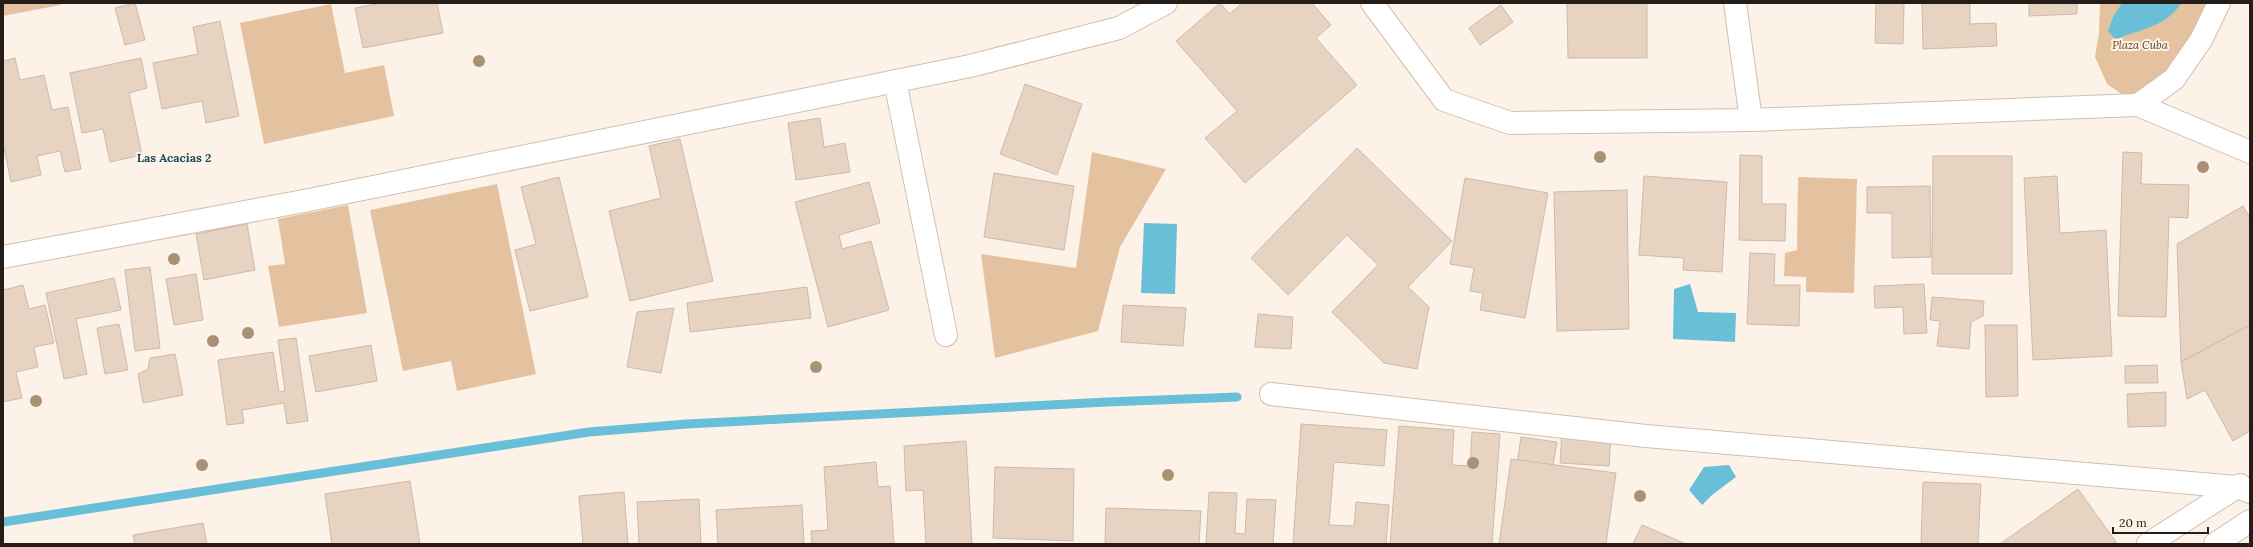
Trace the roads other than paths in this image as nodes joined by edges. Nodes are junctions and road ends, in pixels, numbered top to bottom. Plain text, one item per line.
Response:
1 (1166, 3) edge
2 (1372, 3) edge
3 (1736, 3) edge
4 (2219, 3) edge
5 (894, 81) junction
6 (2138, 106) junction
7 (1751, 120) junction
8 (2250, 152) edge
9 (3, 257) edge
10 (946, 335) dead end
11 (1271, 394) dead end
12 (2246, 487) edge
13 (2250, 521) edge
14 (2148, 544) edge
15 (2215, 544) edge

1 - 5 main road
2 - 7 main road
3 - 7 main road
4 - 6 main road
5 - 9 main road
5 - 10 main road
6 - 7 main road
6 - 8 main road
11 - 12 main road
12 - 14 main road
13 - 15 main road

